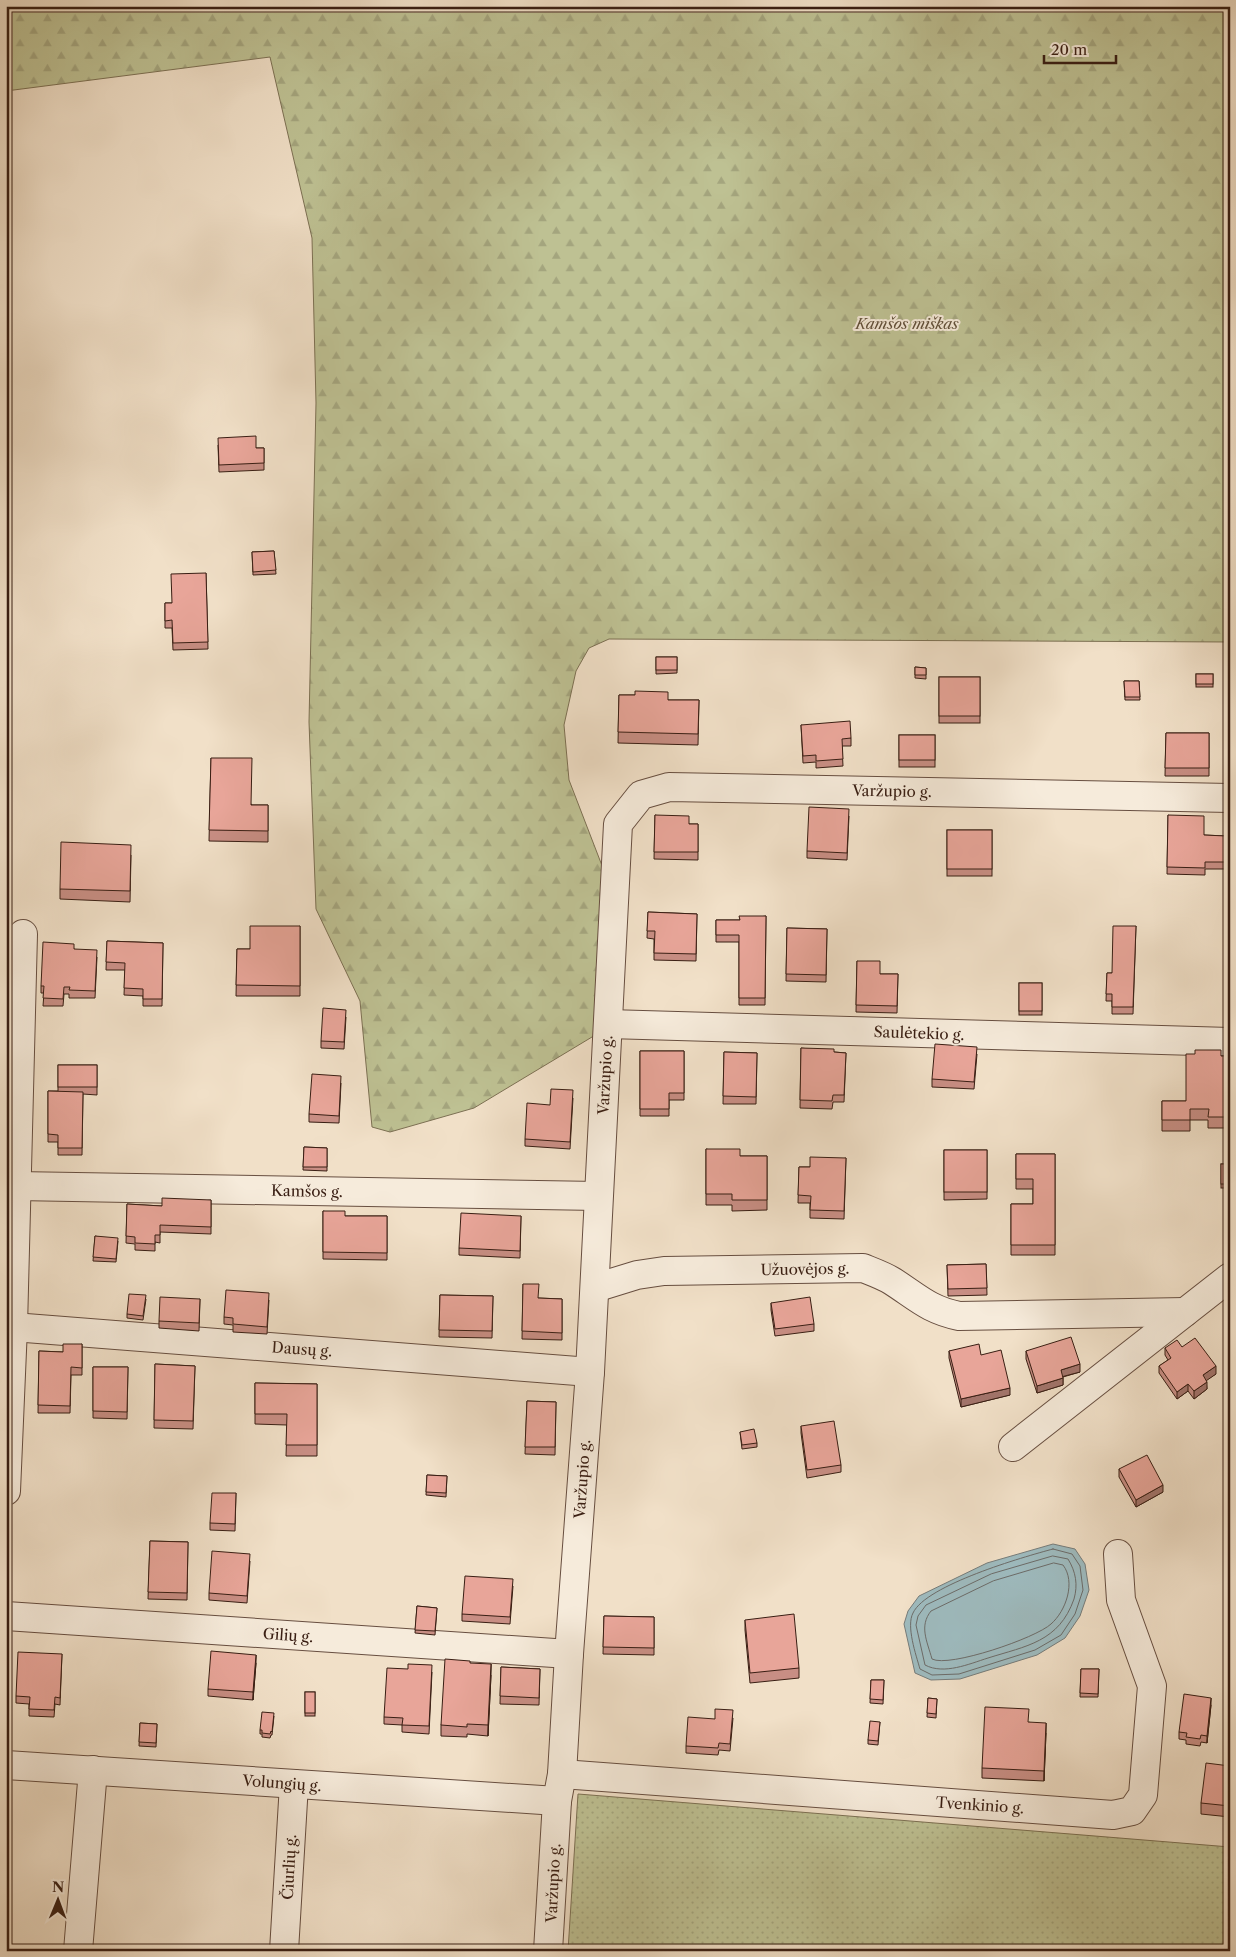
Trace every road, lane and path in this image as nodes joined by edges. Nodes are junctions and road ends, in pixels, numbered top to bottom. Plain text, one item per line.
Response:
1 (1230, 798) edge
2 (23, 934) dead end
3 (608, 1024) junction
4 (1230, 1042) edge
5 (16, 1186) junction
6 (598, 1196) junction
7 (1230, 1278) edge
8 (595, 1288) junction
9 (1185, 1312) junction
10 (13, 1327) junction
11 (590, 1372) junction
12 (1014, 1447) dead end
13 (6, 1491) edge
14 (1118, 1554) dead end
15 (6, 1616) edge
16 (569, 1654) junction
17 (6, 1765) edge
18 (93, 1770) junction
19 (562, 1774) junction
20 (294, 1784) junction
21 (558, 1801) junction
22 (78, 1951) edge
23 (284, 1951) edge
24 (548, 1951) edge

1 - 3 street, Varžupio g.
2 - 5 street
3 - 4 street, Saulėtekio g.
3 - 6 street, Varžupio g.
5 - 6 street, Kamšos g.
5 - 10 street
6 - 8 street, Varžupio g.
7 - 9 street
8 - 9 street, Užuovėjos g.
8 - 11 street, Varžupio g.
9 - 12 street
10 - 11 street, Dausų g.
10 - 13 street
11 - 16 street, Varžupio g.
14 - 19 street, Tvenkinio g.
15 - 16 street, Gilių g.
16 - 19 street, Varžupio g.
17 - 18 street, Volungių g.
18 - 20 street, Volungių g.
18 - 22 street
19 - 21 street, Varžupio g.
20 - 21 street, Volungių g.
20 - 23 street, Čiurlių g.
21 - 24 street, Varžupio g.

